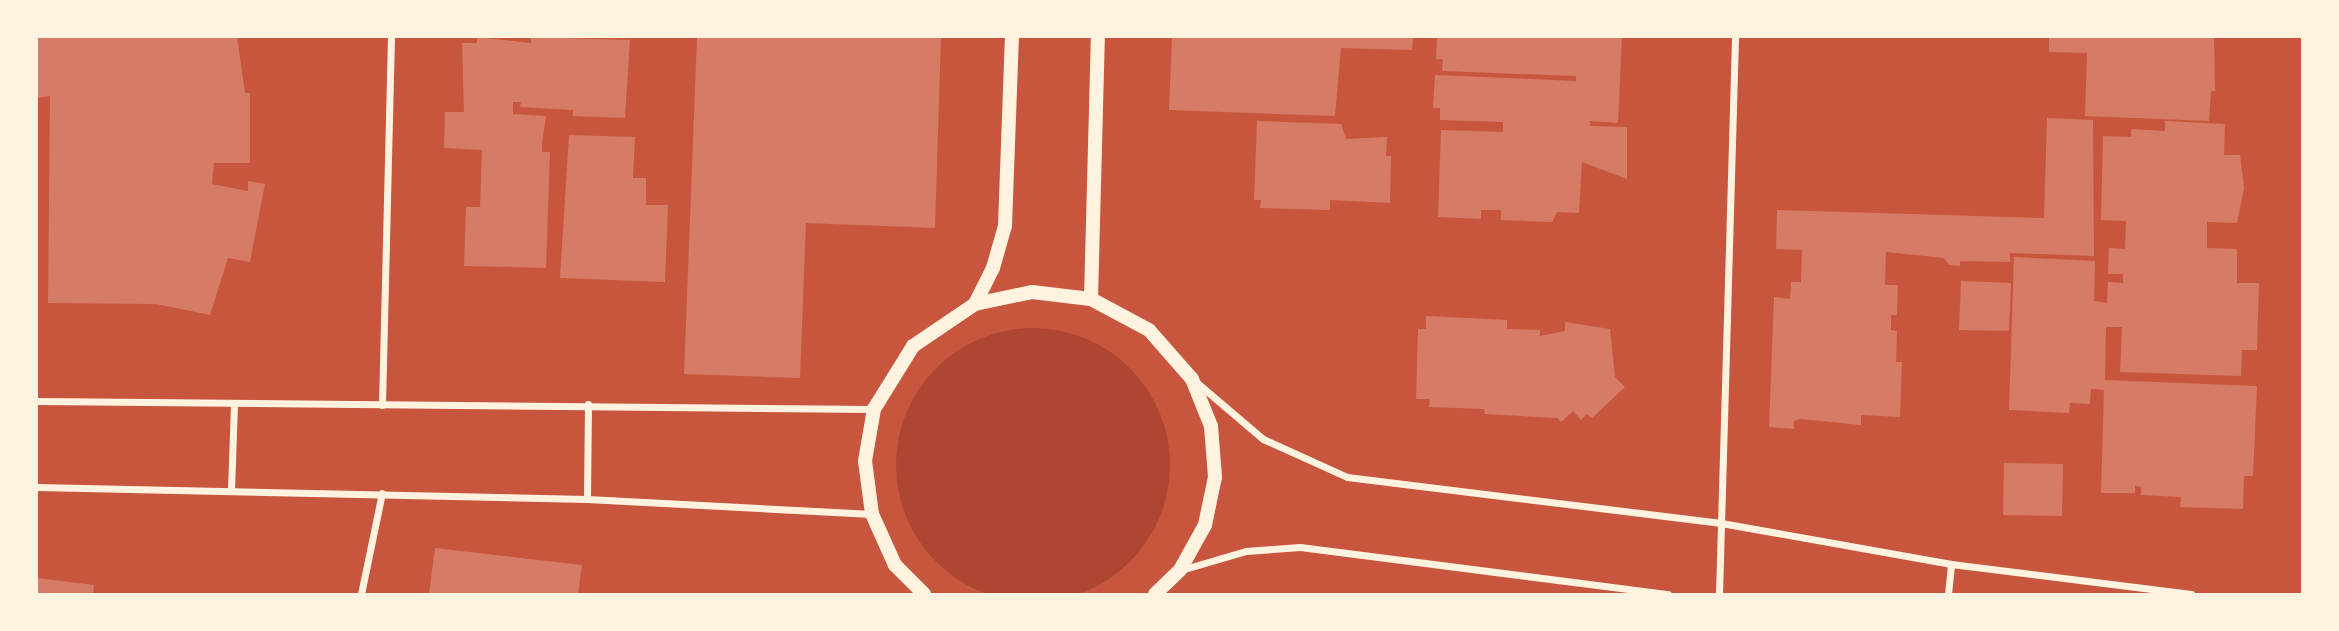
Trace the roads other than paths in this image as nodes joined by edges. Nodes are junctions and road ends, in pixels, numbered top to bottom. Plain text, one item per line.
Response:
1 (391, 37) edge
2 (1012, 37) edge
3 (1098, 37) edge
4 (1735, 37) edge
5 (1091, 299) junction
6 (975, 304) junction
7 (1192, 379) junction
8 (37, 401) edge
9 (234, 404) junction
10 (588, 404) junction
11 (382, 405) junction
12 (874, 409) junction
13 (37, 486) edge
14 (231, 490) junction
15 (382, 493) junction
16 (587, 499) junction
17 (872, 514) junction
18 (1721, 523) junction
19 (1951, 564) junction
20 (1180, 570) junction
21 (361, 594) edge
22 (924, 594) edge
23 (1155, 594) edge
24 (1668, 594) edge
25 (1719, 594) edge
26 (1948, 594) edge
27 (2191, 594) edge

1 - 11 street
2 - 6 main road
3 - 5 main road
4 - 18 street
5 - 6 main road
5 - 7 main road
6 - 12 main road
7 - 18 street
7 - 20 main road
8 - 9 street
9 - 11 street
9 - 14 street
10 - 11 street
10 - 12 street
10 - 16 street
12 - 17 main road
13 - 14 street
14 - 15 street
15 - 16 street
15 - 21 street
16 - 17 street
17 - 22 main road
18 - 19 street
18 - 25 street
19 - 26 street
19 - 27 street
20 - 23 main road
20 - 24 street

